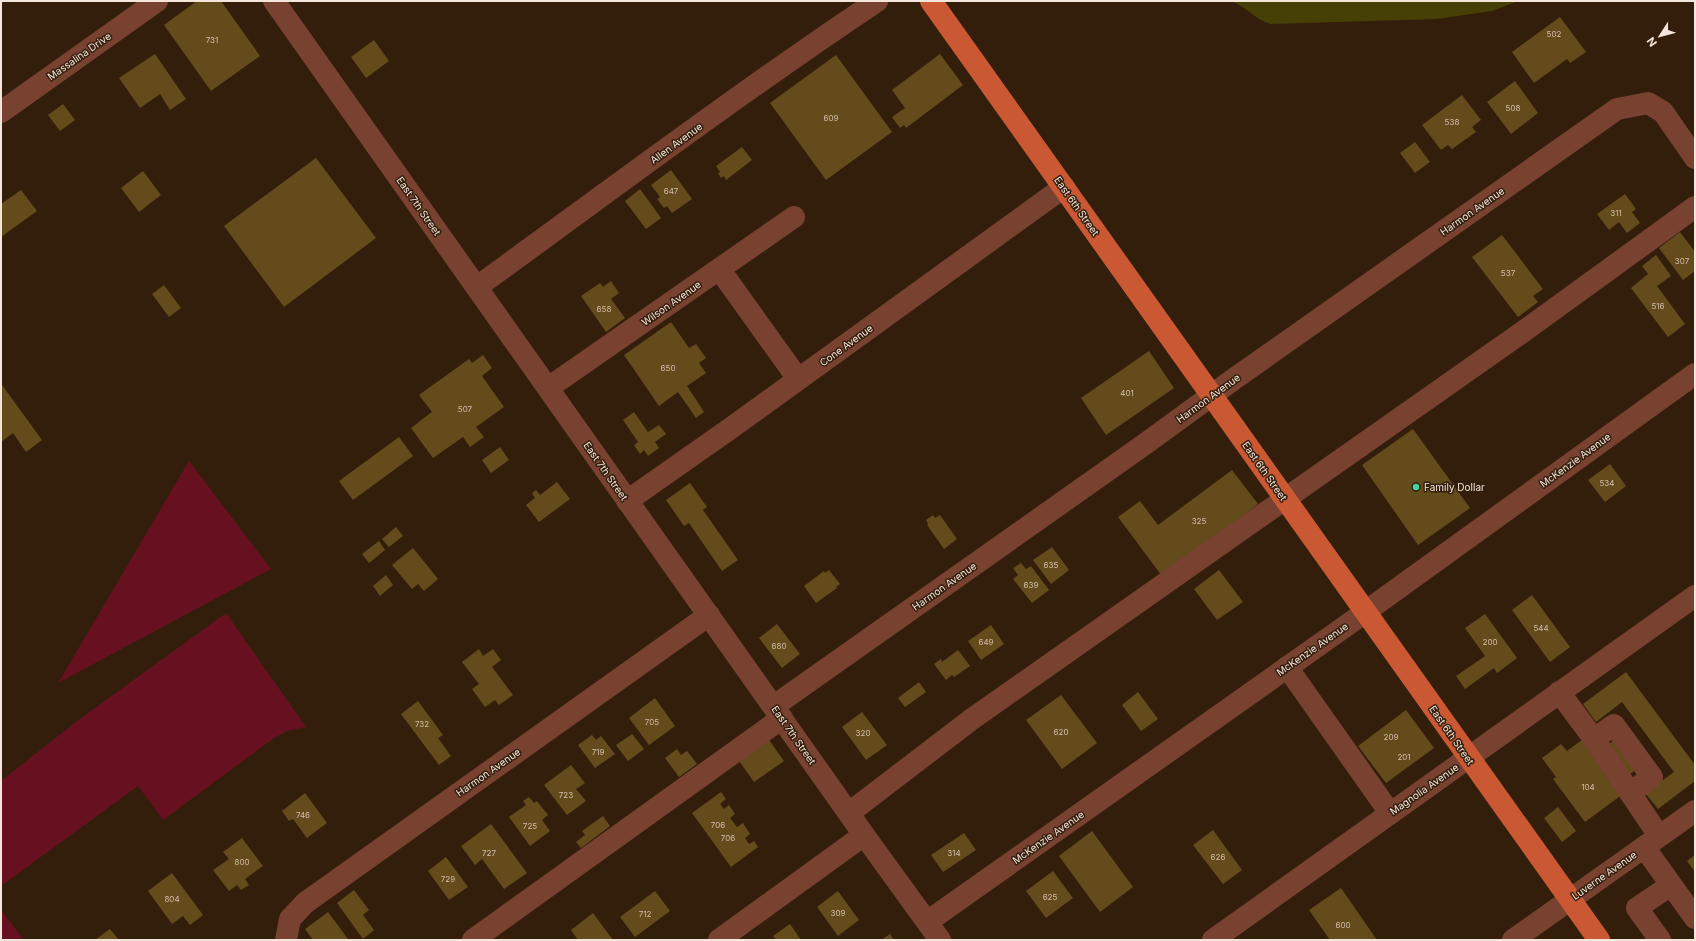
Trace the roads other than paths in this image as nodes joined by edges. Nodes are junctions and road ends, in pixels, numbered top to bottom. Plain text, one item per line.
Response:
1 (158, 1) edge
2 (274, 1) edge
3 (877, 1) edge
4 (931, 1) edge
5 (1, 111) edge
6 (1695, 158) edge
7 (1064, 187) junction
8 (1695, 207) edge
9 (794, 217) dead end
10 (720, 270) junction
11 (477, 287) junction
12 (1695, 374) edge
13 (798, 379) junction
14 (548, 388) junction
15 (1211, 396) junction
16 (627, 500) junction
17 (1285, 500) junction
18 (1695, 596) edge
19 (1364, 612) junction
20 (709, 615) junction
21 (1287, 667) junction
22 (1559, 692) junction
23 (778, 712) junction
24 (1468, 758) junction
25 (1695, 811) edge
26 (1390, 813) junction
27 (849, 814) junction
28 (864, 835) junction
29 (1651, 842) junction
30 (1671, 884) junction
31 (1570, 899) junction
32 (1695, 918) edge
33 (927, 922) junction
34 (286, 940) edge
35 (472, 940) edge
36 (719, 940) edge
37 (940, 940) edge
38 (1212, 940) edge
39 (1513, 940) edge
40 (1599, 940) edge
41 (1660, 940) edge

1 - 5 street, Massalina Drive
2 - 11 street, East 7th Street
3 - 11 street, Allen Avenue
4 - 7 main road, East 6th Street
6 - 15 street, Harmon Avenue
7 - 13 street, Cone Avenue
7 - 15 main road, East 6th Street
8 - 17 street
9 - 10 street, Wilson Avenue
10 - 13 street
10 - 14 street, Wilson Avenue
11 - 14 street, East 7th Street
12 - 19 street, McKenzie Avenue
13 - 16 street, Cone Avenue
14 - 16 street, East 7th Street
15 - 17 main road, East 6th Street
15 - 23 street, Harmon Avenue
16 - 20 street, East 7th Street
17 - 19 main road, East 6th Street
17 - 27 street
18 - 22 street, Magnolia Avenue
19 - 21 street, McKenzie Avenue
19 - 24 main road, East 6th Street
20 - 23 street, East 7th Street
20 - 34 street, Harmon Avenue
21 - 26 street
21 - 33 street, McKenzie Avenue
22 - 24 street, Magnolia Avenue
22 - 29 street
23 - 27 street, East 7th Street
23 - 35 street, Harmon Avenue
24 - 26 street, Magnolia Avenue
24 - 31 main road, East 6th Street
25 - 29 street, Luverne Avenue
26 - 38 street, Magnolia Avenue
27 - 28 street, East 7th Street
28 - 33 street, East 7th Street
28 - 36 street
29 - 30 street
29 - 31 street, Luverne Avenue
30 - 32 street
30 - 41 street
31 - 39 street, Luverne Avenue
31 - 40 main road, East 6th Street
33 - 37 street, East 7th Street

